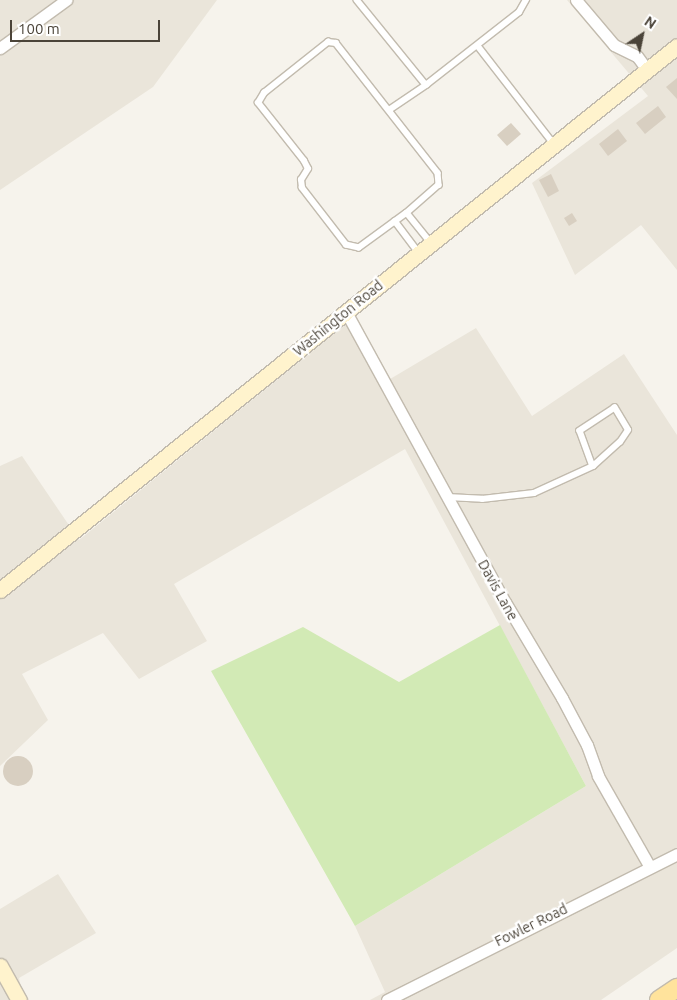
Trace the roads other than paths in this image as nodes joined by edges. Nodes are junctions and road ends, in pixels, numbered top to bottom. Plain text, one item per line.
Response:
1 (66, 0) edge
2 (357, 0) edge
3 (526, 0) edge
4 (576, 0) edge
5 (478, 46) junction
6 (677, 46) edge
7 (0, 48) edge
8 (647, 70) junction
9 (426, 85) junction
10 (388, 110) junction
11 (554, 144) junction
12 (407, 213) junction
13 (395, 221) junction
14 (432, 243) junction
15 (420, 253) junction
16 (346, 312) junction
17 (593, 466) junction
18 (447, 497) junction
19 (0, 590) edge
20 (677, 854) edge
21 (650, 867) junction
22 (0, 966) edge
23 (677, 988) edge
24 (19, 1000) edge
25 (387, 1000) edge
26 (659, 1000) edge

1 - 7 street
2 - 9 lane
3 - 5 lane
4 - 8 street
5 - 9 lane
5 - 11 lane
6 - 8 main road, Washington Road
8 - 11 main road, Washington Road
9 - 10 lane
10 - 12 lane
10 - 13 lane
11 - 14 main road, Washington Road
12 - 13 lane
12 - 14 lane
13 - 15 lane
14 - 15 main road, Washington Road
15 - 16 main road, Washington Road
16 - 18 street, Davis Lane
16 - 19 main road, Washington Road
17 - 17 lane
17 - 18 lane
18 - 21 street, Davis Lane
20 - 21 street, Fowler Road
21 - 25 street, Fowler Road
22 - 24 main road
23 - 26 main road

